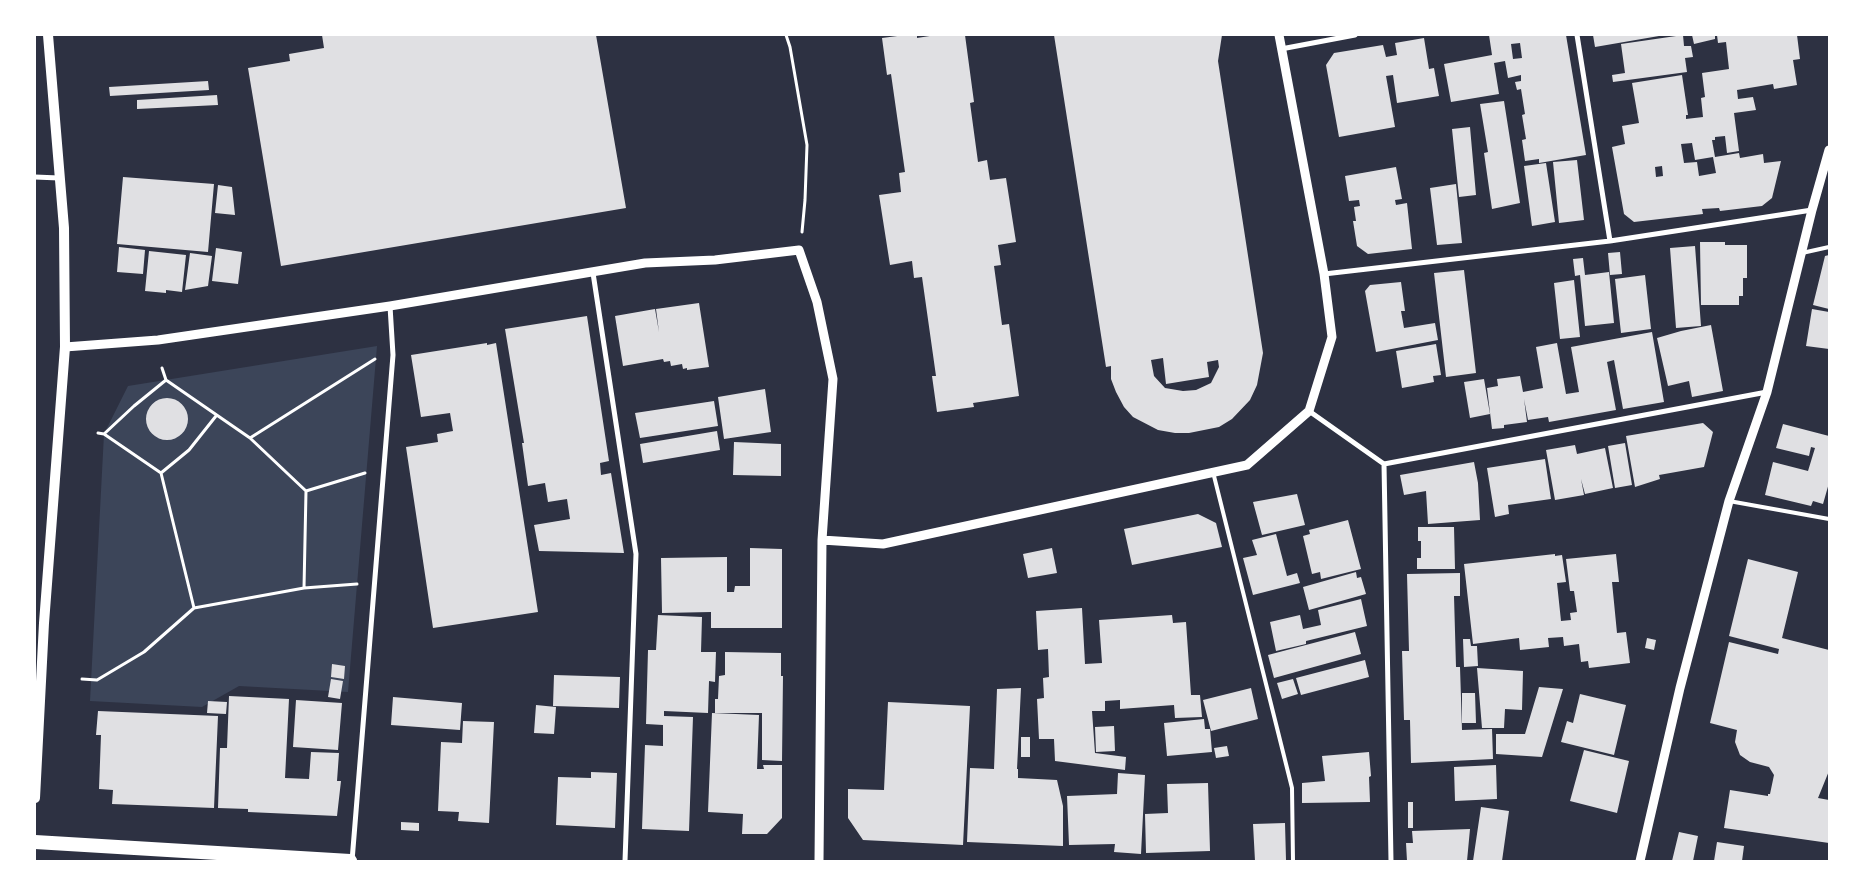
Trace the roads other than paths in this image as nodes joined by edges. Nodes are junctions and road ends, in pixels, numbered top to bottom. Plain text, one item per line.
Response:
1 (48, 35) edge
2 (1279, 35) edge
3 (1355, 35) edge
4 (1577, 35) edge
5 (1281, 49) junction
6 (1829, 150) edge
7 (35, 177) edge
8 (61, 178) junction
9 (1812, 210) junction
10 (1610, 241) junction
11 (1829, 247) edge
12 (1802, 253) junction
13 (593, 273) junction
14 (1324, 274) junction
15 (390, 306) junction
16 (65, 347) junction
17 (1767, 392) junction
18 (1308, 412) junction
19 (1384, 464) junction
20 (1213, 472) junction
21 (1729, 501) junction
22 (1829, 518) edge
23 (822, 540) junction
24 (40, 622) edge
25 (35, 798) edge
26 (35, 842) edge
27 (351, 861) edge
28 (625, 861) edge
29 (818, 861) edge
30 (1293, 861) edge
31 (1391, 861) edge
32 (1640, 861) edge

1 - 8 main road
2 - 5 street
3 - 5 street
4 - 10 street
5 - 14 street
6 - 9 street
7 - 8 street
8 - 16 main road
9 - 10 street
9 - 12 street
10 - 14 street
11 - 12 lane
12 - 17 street
13 - 15 street
13 - 23 street
13 - 28 street
14 - 18 street
15 - 16 street
15 - 27 street
16 - 24 main road
17 - 19 street
17 - 21 street
18 - 19 street
18 - 20 street
19 - 31 street
20 - 23 street
20 - 30 lane
21 - 22 lane
21 - 32 street
23 - 29 street
24 - 25 main road
26 - 27 highway

